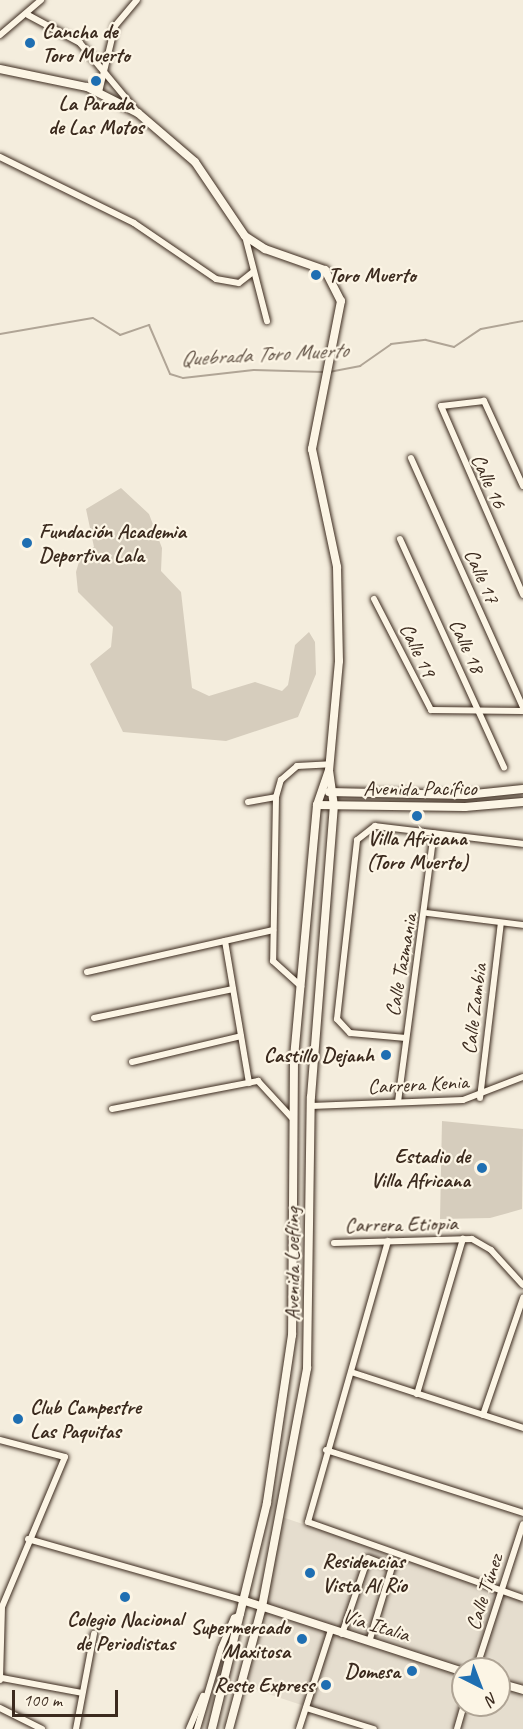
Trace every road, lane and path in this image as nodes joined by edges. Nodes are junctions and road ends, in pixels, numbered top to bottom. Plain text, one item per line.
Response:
1 (41, 0) edge
2 (137, 0) edge
3 (28, 15) junction
4 (0, 35) edge
5 (0, 69) edge
6 (105, 72) junction
7 (99, 92) junction
8 (146, 119) junction
9 (0, 157) edge
10 (245, 236) junction
11 (253, 272) junction
12 (267, 321) dead end
13 (411, 458) dead end
14 (523, 486) edge
15 (400, 539) dead end
16 (523, 595) edge
17 (374, 599) dead end
18 (523, 709) edge
19 (480, 713) junction
20 (329, 766) junction
21 (504, 767) dead end
22 (523, 789) edge
23 (334, 792) junction
24 (320, 793) junction
25 (276, 797) junction
26 (248, 802) dead end
27 (523, 802) edge
28 (317, 805) junction
29 (334, 806) junction
30 (434, 833) junction
31 (523, 844) edge
32 (427, 913) junction
33 (501, 923) junction
34 (523, 925) edge
35 (273, 930) junction
36 (225, 941) junction
37 (87, 972) dead end
38 (301, 986) junction
39 (233, 989) junction
40 (94, 1018) dead end
41 (241, 1036) junction
42 (406, 1038) junction
43 (132, 1062) dead end
44 (523, 1077) edge
45 (249, 1083) junction
46 (480, 1098) junction
47 (398, 1102) junction
48 (311, 1106) junction
49 (112, 1109) dead end
50 (294, 1120) junction
51 (463, 1239) junction
52 (388, 1241) junction
53 (334, 1243) dead end
54 (523, 1285) edge
55 (523, 1298) edge
56 (351, 1372) junction
57 (417, 1394) junction
58 (483, 1415) junction
59 (523, 1428) edge
60 (0, 1440) edge
61 (326, 1450) junction
62 (523, 1513) edge
63 (523, 1524) edge
64 (28, 1539) junction
65 (0, 1586) edge
66 (502, 1591) junction
67 (7, 1593) junction
68 (523, 1598) edge
69 (262, 1606) junction
70 (243, 1608) junction
71 (1, 1609) edge
72 (331, 1630) junction
73 (94, 1634) dead end
74 (342, 1634) junction
75 (369, 1642) junction
76 (480, 1657) edge
77 (1, 1659) edge
78 (451, 1668) edge
79 (1, 1679) edge
80 (210, 1679) junction
81 (82, 1693) junction
82 (0, 1708) edge
83 (306, 1708) junction
84 (39, 1728) edge
85 (76, 1729) edge
86 (189, 1729) edge
87 (197, 1729) edge
88 (212, 1729) edge
89 (229, 1729) edge
90 (299, 1729) edge
91 (374, 1729) edge

1 - 3 street
2 - 6 street
3 - 4 street
3 - 6 street
5 - 7 street
6 - 7 street
6 - 8 street
7 - 8 street
8 - 10 street
9 - 11 street
10 - 11 street
10 - 20 street
11 - 12 street
13 - 18 street, Calle 17
14 - 16 street, Calle 16
15 - 19 street, Calle 18
17 - 19 street, Calle 19
18 - 19 street
19 - 21 street, Calle 18
20 - 23 street, Avenida Loefling
20 - 24 street, Avenida Loefling
20 - 25 street
22 - 23 street, Avenida Pacífico
23 - 24 street, Avenida Pacífico
23 - 29 street, Avenida Loefling
24 - 28 street, Avenida Loefling
25 - 26 street
25 - 35 street
27 - 29 street, Avenida Pacífico
28 - 29 street, Avenida Pacífico
28 - 38 street, Avenida Loefling
29 - 48 street, Avenida Loefling
30 - 31 street
30 - 32 street, Calle Tazmania
30 - 42 street
32 - 33 street
32 - 42 street, Calle Tazmania
33 - 34 street
33 - 46 street, Calle Zambia
35 - 36 street
35 - 38 street
36 - 37 street
36 - 39 street
38 - 50 street, Avenida Loefling
39 - 40 street
39 - 41 street
41 - 43 street
41 - 45 street
42 - 47 street, Calle Tazmania
44 - 46 street, Carrera Kenia
45 - 49 street
45 - 50 street
46 - 47 street, Carrera Kenia
47 - 48 street, Carrera Kenia
48 - 69 street, Avenida Loefling
50 - 70 street, Avenida Loefling
51 - 52 street, Carrera Etiopia
51 - 54 street, Carrera Etiopia
51 - 57 street
52 - 53 street, Carrera Etiopia
52 - 56 street
55 - 58 street
56 - 57 street
56 - 61 street
57 - 58 street
58 - 59 street
60 - 64 street
61 - 62 street
61 - 66 street
63 - 66 street, Calle Túnez
64 - 67 street
64 - 70 street
65 - 67 street
66 - 68 street
66 - 76 street, Calle Túnez
67 - 71 street
69 - 70 street, Vía Italia
69 - 72 street, Vía Italia
69 - 89 street, Avenida Loefling
70 - 80 street
70 - 88 street, Avenida Loefling
71 - 77 street
72 - 74 street, Vía Italia
72 - 83 street
73 - 81 street
74 - 75 street, Vía Italia
74 - 75 street
75 - 78 street, Vía Italia
77 - 79 street
79 - 81 street
80 - 86 street
80 - 87 street
81 - 85 street
82 - 84 street
83 - 90 street
83 - 91 street

